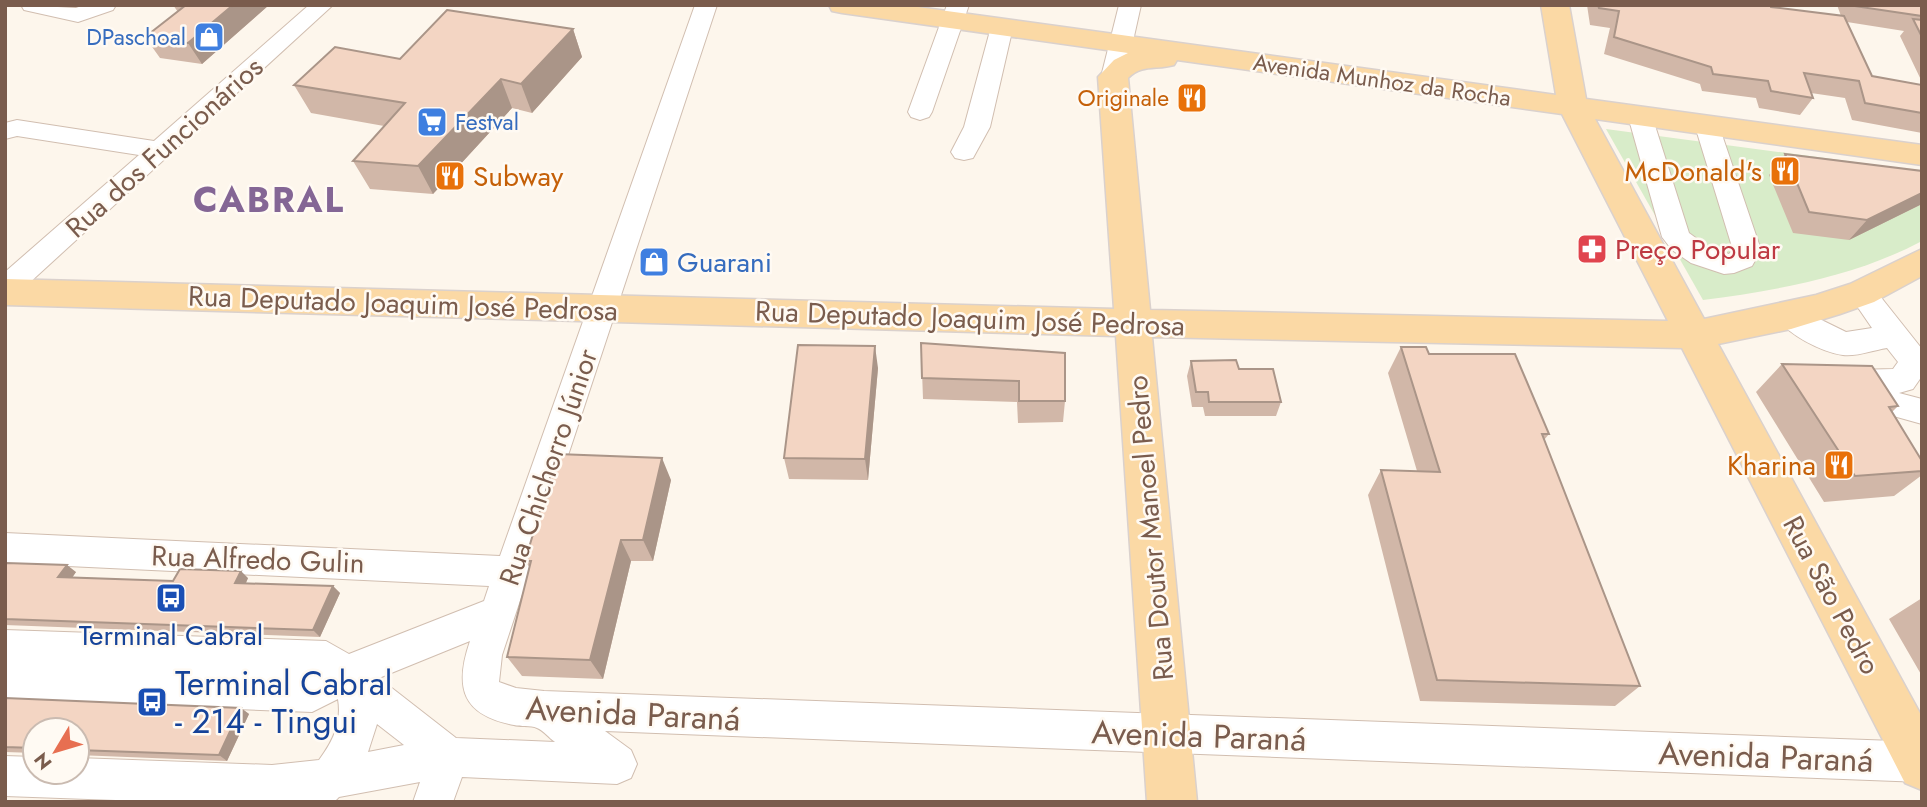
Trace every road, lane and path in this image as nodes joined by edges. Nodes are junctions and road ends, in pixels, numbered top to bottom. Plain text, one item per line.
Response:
1 (32, 5) edge
2 (105, 5) edge
3 (322, 5) edge
4 (706, 5) edge
5 (842, 5) edge
6 (1130, 5) edge
7 (1555, 5) edge
8 (955, 13) edge
9 (1002, 27) junction
10 (1120, 44) junction
11 (1272, 65) junction
12 (1114, 77) junction
13 (1573, 107) junction
14 (919, 112) dead end
15 (1640, 116) junction
16 (1708, 126) junction
17 (5, 131) edge
18 (160, 150) junction
19 (964, 152) dead end
20 (1922, 155) edge
21 (1922, 261) edge
22 (5, 290) edge
23 (1862, 293) junction
24 (603, 308) junction
25 (1791, 316) junction
26 (1134, 323) junction
27 (1694, 335) junction
28 (1895, 335) junction
29 (1922, 412) edge
30 (5, 548) edge
31 (511, 572) junction
32 (498, 612) junction
33 (5, 647) edge
34 (336, 666) junction
35 (5, 682) edge
36 (482, 692) joint
37 (544, 710) junction
38 (1167, 734) junction
39 (449, 757) junction
40 (1921, 763) edge
41 (5, 776) edge
42 (301, 792) edge
43 (433, 802) edge
44 (1172, 802) edge

1 - 2 street
3 - 18 street, Rua dos Funcionários
4 - 24 street, Rua Chichorro Júnior
5 - 8 main road, Avenida Munhoz da Rocha
6 - 10 street, Rua Doutor Manoel Pedro
7 - 13 main road, Rua São Pedro
8 - 9 main road, Avenida Munhoz da Rocha
8 - 14 street
9 - 10 main road, Avenida Munhoz da Rocha
9 - 19 street
10 - 11 main road, Avenida Munhoz da Rocha
10 - 12 street, Rua Doutor Manoel Pedro
11 - 12 main road
11 - 13 main road, Avenida Munhoz da Rocha
12 - 26 main road, Rua Doutor Manoel Pedro
13 - 15 main road, Avenida Munhoz da Rocha
13 - 27 main road, Rua São Pedro
15 - 16 main road, Avenida Munhoz da Rocha
15 - 16 street
16 - 20 main road, Avenida Munhoz da Rocha
17 - 18 street
18 - 22 street, Rua dos Funcionários
21 - 23 main road, Rua Deputado Joaquim José Pedrosa
22 - 24 main road, Rua Deputado Joaquim José Pedrosa
23 - 25 main road, Rua Deputado Joaquim José Pedrosa
23 - 28 street
24 - 26 main road, Rua Deputado Joaquim José Pedrosa
24 - 31 street, Rua Chichorro Júnior
25 - 27 main road, Rua Deputado Joaquim José Pedrosa
25 - 28 street
26 - 27 main road, Rua Deputado Joaquim José Pedrosa
26 - 38 main road, Rua Doutor Manoel Pedro
27 - 40 main road, Rua São Pedro
28 - 29 street
30 - 31 street, Rua Alfredo Gulin
31 - 32 street, Rua Chichorro Júnior
32 - 34 street
32 - 36 street, Rua Chichorro Júnior
33 - 34 street
34 - 35 street
34 - 39 street
34 - 42 street
36 - 37 street, Avenida Paraná
37 - 38 street, Avenida Paraná
37 - 39 street
38 - 40 street, Avenida Paraná
38 - 44 main road, Rua Doutor Manoel Pedro
39 - 42 street
39 - 43 street
41 - 42 street

